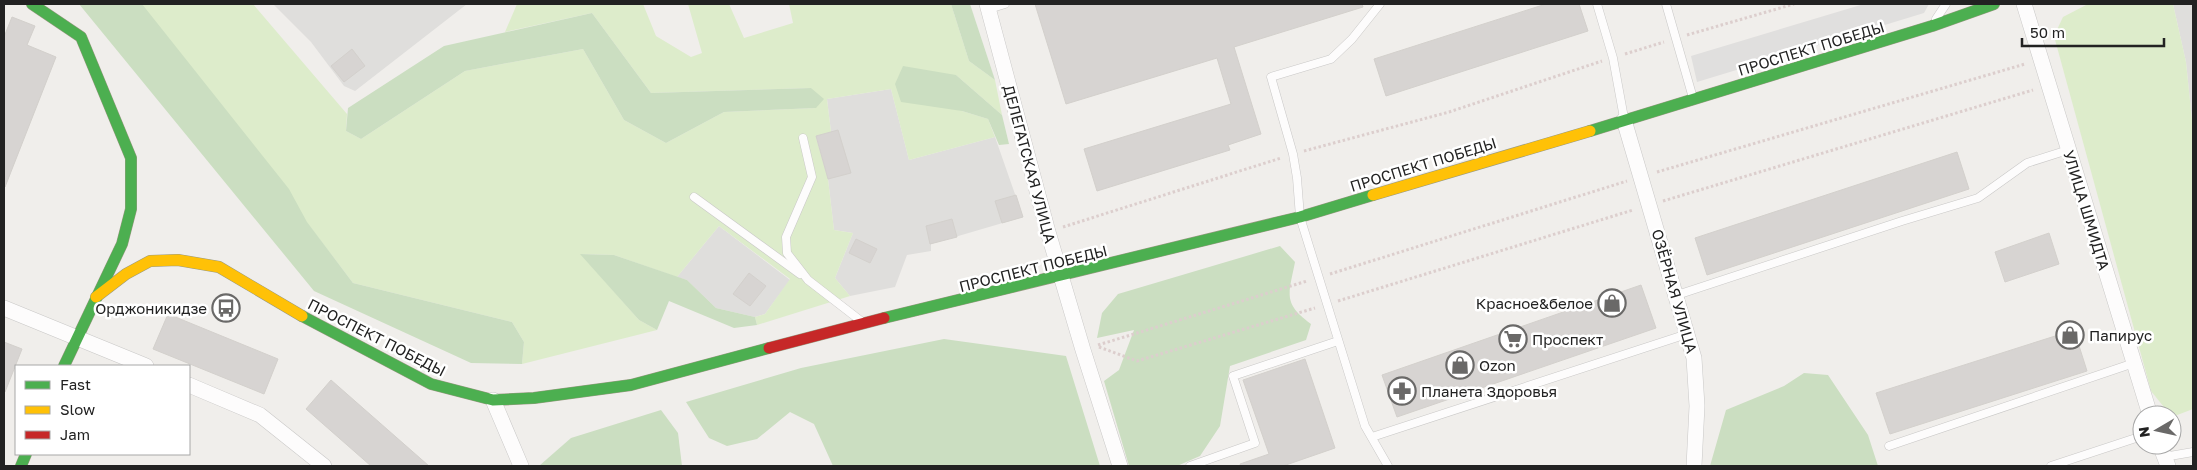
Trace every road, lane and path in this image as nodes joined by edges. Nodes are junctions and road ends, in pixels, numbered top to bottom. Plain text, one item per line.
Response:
1 (32, 4) edge
2 (1005, 4) edge
3 (1380, 4) edge
4 (1597, 4) edge
5 (1666, 4) edge
6 (1794, 4) edge
7 (1946, 4) edge
8 (1994, 4) edge
9 (2024, 4) edge
10 (988, 7) edge
11 (1932, 26) junction
12 (1675, 39) junction
13 (1613, 58) junction
14 (2041, 59) junction
15 (2049, 85) junction
16 (1693, 100) junction
17 (1624, 120) junction
18 (803, 138) dead end
19 (2068, 150) junction
20 (1293, 154) junction
21 (1641, 177) junction
22 (694, 197) dead end
23 (1650, 204) junction
24 (1300, 217) junction
25 (1048, 232) junction
26 (1061, 276) junction
27 (1319, 277) junction
28 (808, 280) junction
29 (1677, 295) junction
30 (96, 297) junction
31 (1328, 304) junction
32 (4, 308) edge
33 (864, 323) junction
34 (1687, 334) junction
35 (77, 337) junction
36 (1338, 340) junction
37 (1090, 348) junction
38 (2134, 363) junction
39 (64, 365) edge
40 (144, 365) edge
41 (190, 385) edge
42 (493, 400) junction
43 (2147, 405) edge
44 (1372, 437) junction
45 (2132, 439) edge
46 (1889, 446) dead end
47 (2193, 452) edge
48 (2164, 456) edge
49 (324, 466) edge
50 (521, 466) edge
51 (1120, 466) edge
52 (1190, 466) edge
53 (1388, 466) edge
54 (1694, 466) edge
55 (2051, 466) edge

1 - 30 street
2 - 10 lane
3 - 20 lane
4 - 13 lane
5 - 12 lane
6 - 12 path
7 - 11 lane
8 - 11 street, ПРОСПЕКТ ПОБЕДЫ
9 - 14 street, УЛИЦА ШМИДТА
10 - 25 street, ДЕЛЕГАТСКАЯ УЛИЦА
11 - 16 street, ПРОСПЕКТ ПОБЕДЫ
12 - 13 path
12 - 16 lane
13 - 17 lane
13 - 20 path
14 - 15 street, УЛИЦА ШМИДТА
14 - 21 path
15 - 19 street, УЛИЦА ШМИДТА
15 - 23 path
16 - 17 street, ПРОСПЕКТ ПОБЕДЫ
17 - 21 street, ОЗЁРНАЯ УЛИЦА
17 - 24 street, ПРОСПЕКТ ПОБЕДЫ
18 - 28 lane
19 - 29 lane
19 - 38 street, УЛИЦА ШМИДТА
20 - 24 lane
20 - 25 path
21 - 23 street, ОЗЁРНАЯ УЛИЦА
21 - 27 path
22 - 28 lane
23 - 29 street, ОЗЁРНАЯ УЛИЦА
23 - 31 path
24 - 26 street, ПРОСПЕКТ ПОБЕДЫ
24 - 27 lane
25 - 26 street, ДЕЛЕГАТСКАЯ УЛИЦА
26 - 33 street, ПРОСПЕКТ ПОБЕДЫ
26 - 37 street, ДЕЛЕГАТСКАЯ УЛИЦА
27 - 31 lane
27 - 37 path
28 - 33 lane
29 - 34 street, ОЗЁРНАЯ УЛИЦА
30 - 35 street
30 - 42 street, ПРОСПЕКТ ПОБЕДЫ
31 - 36 lane
31 - 37 path
32 - 35 street
33 - 42 street, ПРОСПЕКТ ПОБЕДЫ
34 - 44 lane
34 - 54 street, ОЗЁРНАЯ УЛИЦА
35 - 39 street
35 - 40 street
36 - 44 lane
36 - 52 lane
37 - 51 street, ДЕЛЕГАТСКАЯ УЛИЦА
38 - 43 street, УЛИЦА ШМИДТА
38 - 46 lane
41 - 49 street
42 - 50 street
44 - 53 lane
45 - 55 lane
47 - 48 lane

